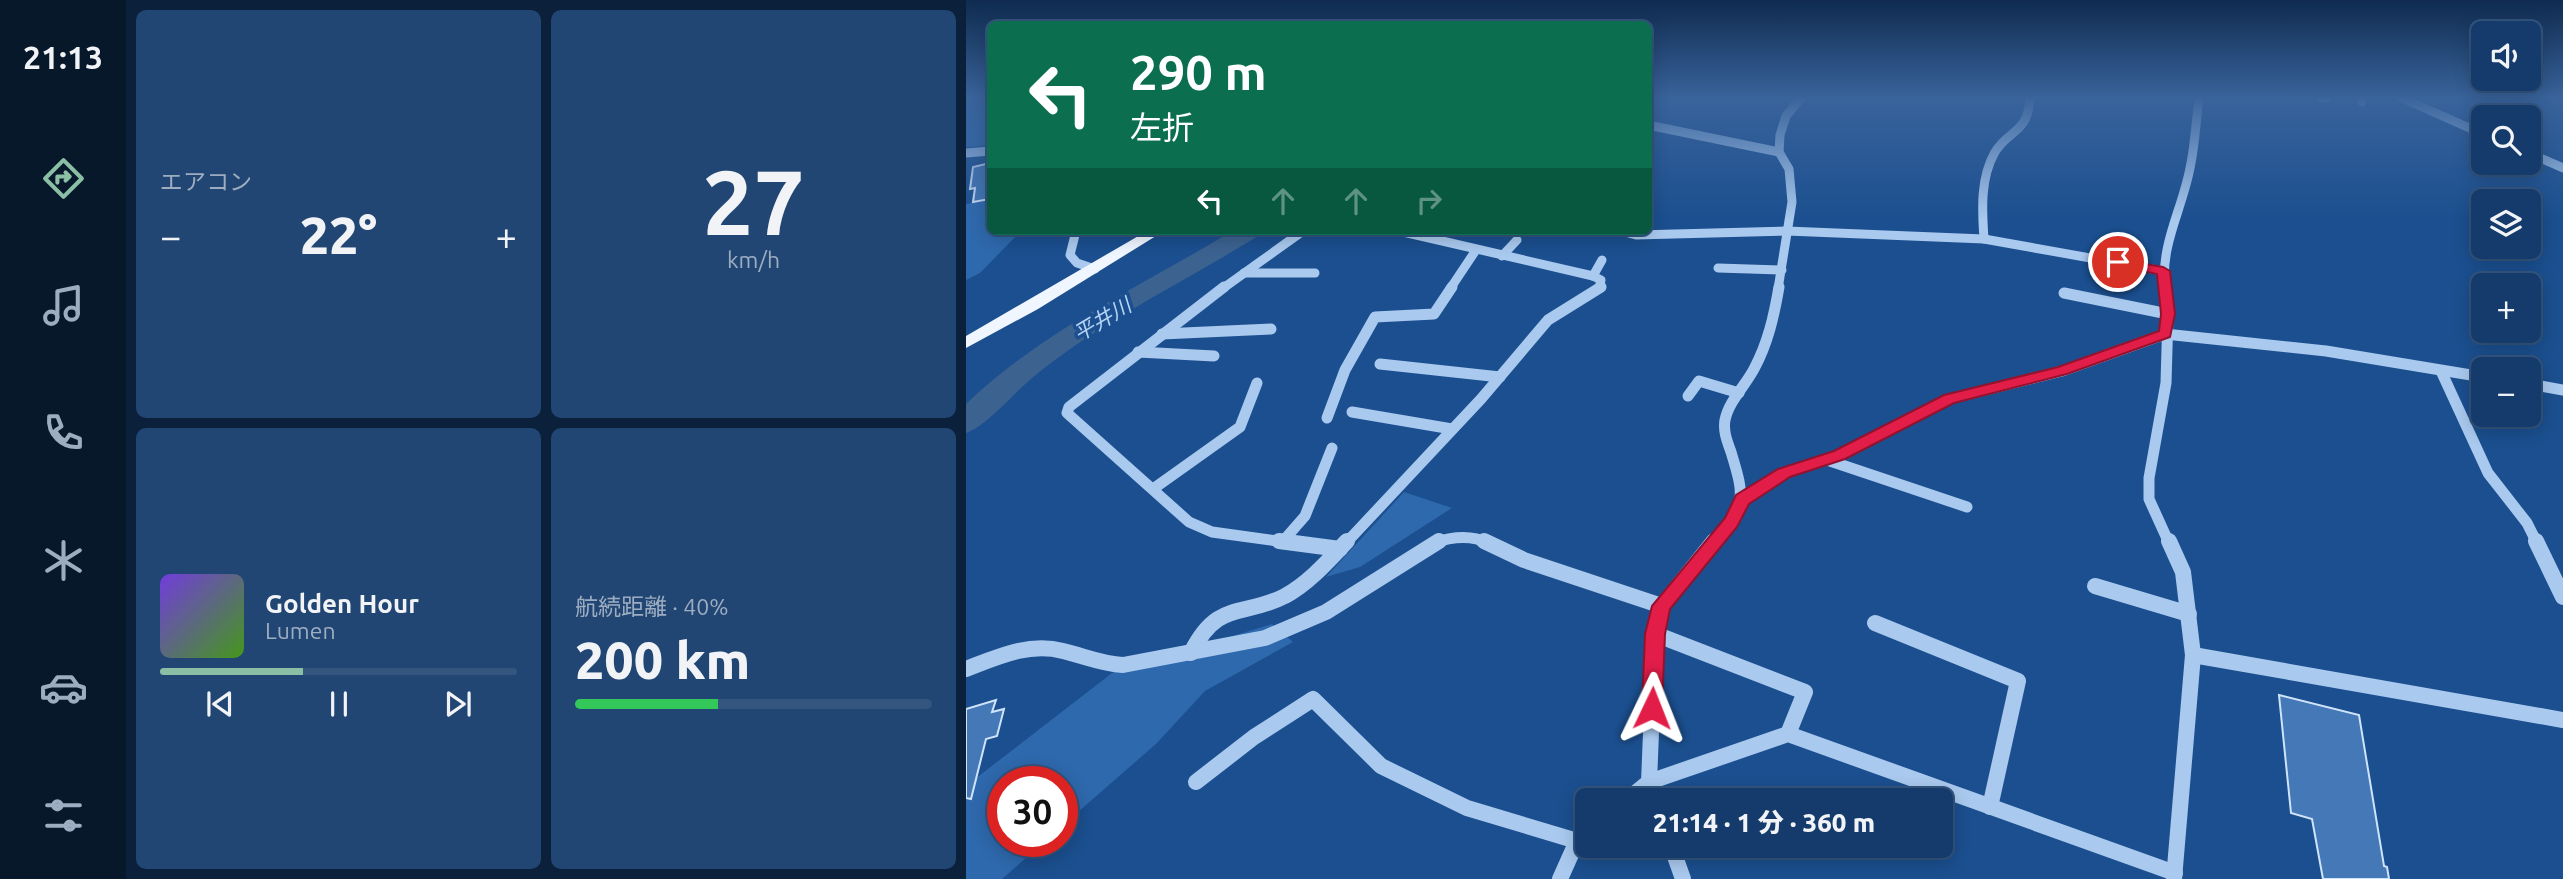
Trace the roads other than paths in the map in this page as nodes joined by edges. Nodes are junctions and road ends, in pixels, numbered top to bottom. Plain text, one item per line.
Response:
1 (1716, 139) edge
2 (1780, 139) edge
3 (2009, 139) edge
4 (2194, 139) edge
5 (987, 151) edge
6 (1779, 152) junction
7 (966, 153) edge
8 (2541, 158) edge
9 (2563, 168) edge
10 (1787, 231) junction
11 (1075, 235) edge
12 (1150, 235) edge
13 (1297, 235) edge
14 (1415, 235) edge
15 (1652, 235) edge
16 (1984, 239) junction
17 (1517, 240) dead end
18 (1476, 250) junction
19 (1502, 256) junction
20 (1602, 260) dead end
21 (1718, 268) dead end
22 (1095, 269) junction
23 (1782, 270) junction
24 (2163, 271) junction
25 (1244, 273) junction
26 (1315, 273) dead end
27 (1593, 276) junction
28 (2064, 293) dead end
29 (2168, 314) junction
30 (1272, 329) dead end
31 (1162, 334) junction
32 (2165, 334) junction
33 (966, 343) edge
34 (1138, 352) junction
35 (1214, 356) dead end
36 (1380, 364) dead end
37 (2441, 371) junction
38 (2471, 375) edge
39 (1500, 377) junction
40 (1257, 383) dead end
41 (2541, 386) edge
42 (2563, 390) edge
43 (1739, 393) junction
44 (1688, 396) dead end
45 (1352, 412) dead end
46 (1327, 418) dead end
47 (1452, 429) junction
48 (1332, 448) dead end
49 (1827, 460) junction
50 (1153, 489) junction
51 (1742, 500) junction
52 (1967, 508) dead end
53 (1284, 540) junction
54 (1340, 549) junction
55 (2095, 586) dead end
56 (2563, 597) edge
57 (1662, 606) junction
58 (2189, 614) junction
59 (1875, 623) dead end
60 (1655, 634) junction
61 (1191, 653) junction
62 (2193, 655) junction
63 (966, 669) edge
64 (2563, 720) edge
65 (1788, 734) junction
66 (1196, 782) dead end
67 (1649, 782) junction
68 (1642, 788) edge
69 (1651, 788) edge
70 (1990, 807) junction
71 (1575, 835) edge
72 (1575, 850) edge
73 (1676, 858) edge
74 (2174, 876) edge
75 (1560, 879) edge
76 (1683, 879) edge

1 - 6 street
2 - 6 street
3 - 16 street
4 - 24 street
5 - 7 street
6 - 10 street
8 - 9 street
10 - 15 street
10 - 16 street
10 - 23 street
11 - 22 street
12 - 22 main road
13 - 25 street
14 - 18 street
16 - 24 street
17 - 19 street
18 - 19 street
18 - 46 street
19 - 27 street
20 - 27 street
21 - 23 street
22 - 33 main road
23 - 43 street
24 - 29 street
25 - 26 street
25 - 31 street
27 - 39 street
28 - 29 street
29 - 32 street
30 - 31 street
31 - 34 street
32 - 37 street
32 - 49 street
32 - 58 street
34 - 35 street
34 - 50 street
36 - 39 street
37 - 38 street
37 - 56 street
39 - 47 street
40 - 50 street
41 - 42 street
43 - 44 street
43 - 51 street
45 - 47 street
47 - 54 street
48 - 53 street
49 - 51 street
49 - 52 street
50 - 53 street
51 - 57 street
53 - 54 street
54 - 61 street
55 - 58 street
57 - 60 street
57 - 61 street
58 - 62 street
59 - 70 street
60 - 65 street
60 - 67 street
61 - 63 street
62 - 64 street
62 - 74 street
65 - 67 street
65 - 70 street
66 - 71 street
67 - 68 street
67 - 69 street
70 - 74 street
72 - 75 street
73 - 76 street

